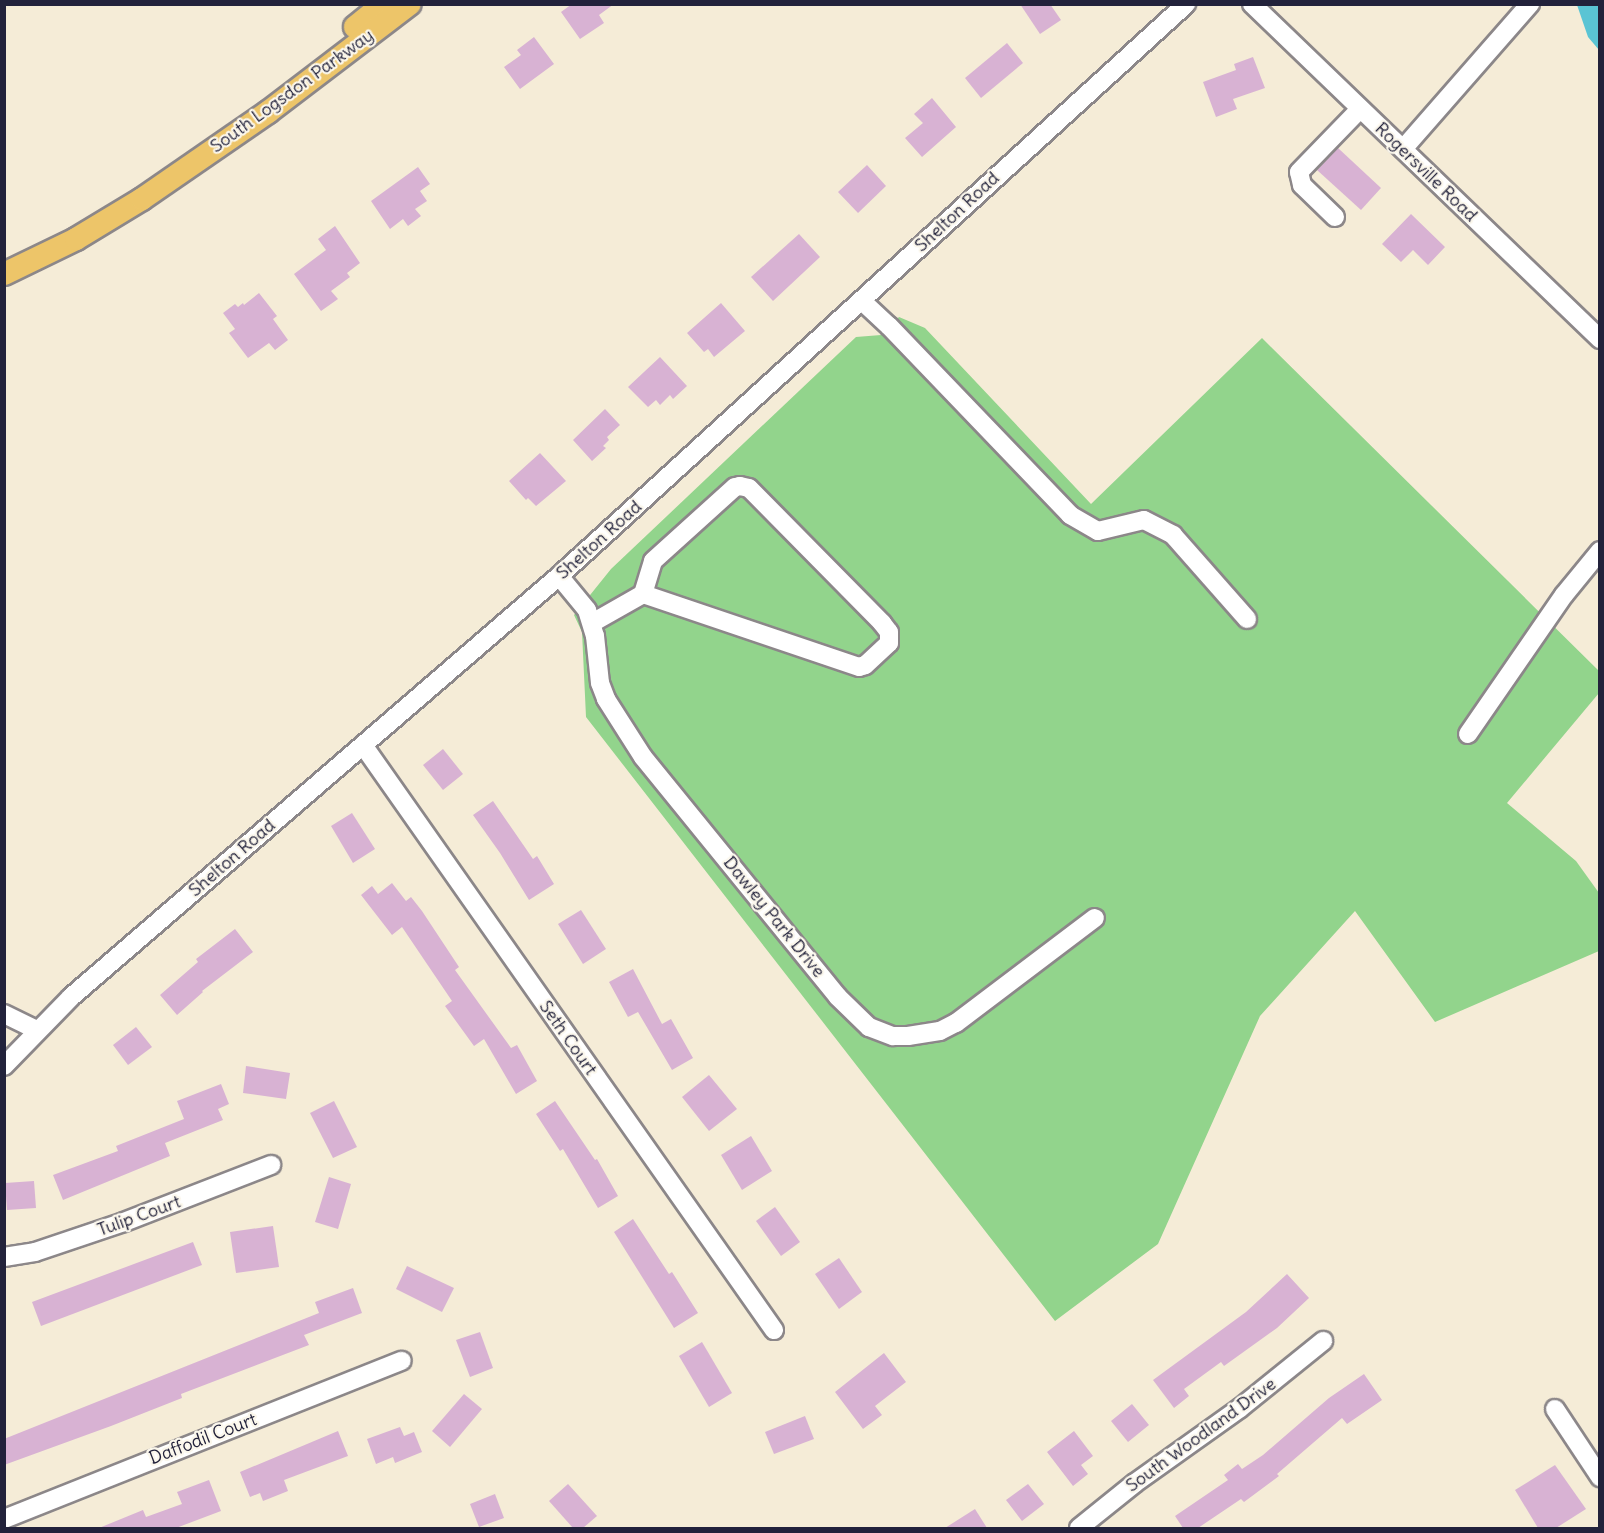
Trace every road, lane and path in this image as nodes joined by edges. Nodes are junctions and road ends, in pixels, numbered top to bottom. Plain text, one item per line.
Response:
1 (383, 4) edge
2 (410, 4) edge
3 (1186, 4) edge
4 (1252, 4) edge
5 (1530, 4) edge
6 (1360, 109) junction
7 (1403, 149) junction
8 (173, 176) junction
9 (1335, 217) dead end
10 (4, 274) edge
11 (862, 301) junction
12 (1599, 339) edge
13 (1599, 551) edge
14 (559, 576) junction
15 (643, 594) junction
16 (1247, 619) dead end
17 (592, 623) junction
18 (1468, 734) dead end
19 (363, 745) junction
20 (1095, 918) dead end
21 (4, 1014) edge
22 (37, 1030) junction
23 (4, 1066) edge
24 (271, 1165) dead end
25 (4, 1257) edge
26 (774, 1330) dead end
27 (1323, 1341) dead end
28 (402, 1361) dead end
29 (1555, 1409) dead end
30 (1599, 1478) edge
31 (4, 1519) edge
32 (1079, 1528) edge

1 - 8 main road, South Logsdon Parkway
2 - 8 main road, South Logsdon Parkway
3 - 11 street, Shelton Road
4 - 6 street, Rogersville Road
5 - 7 street
6 - 7 street, Rogersville Road
6 - 9 street
7 - 12 street, Rogersville Road
8 - 10 main road, South Logsdon Parkway
11 - 14 street, Shelton Road
11 - 16 street
13 - 18 street
14 - 17 street, Dawley Park Drive
14 - 19 street, Shelton Road
15 - 15 street
15 - 17 street
17 - 20 street, Dawley Park Drive
19 - 22 street, Shelton Road
19 - 26 street, Seth Court
21 - 22 street
22 - 23 street, Shelton Road
24 - 25 street, Tulip Court
27 - 32 street, South Woodland Drive
28 - 31 street, Daffodil Court
29 - 30 street

